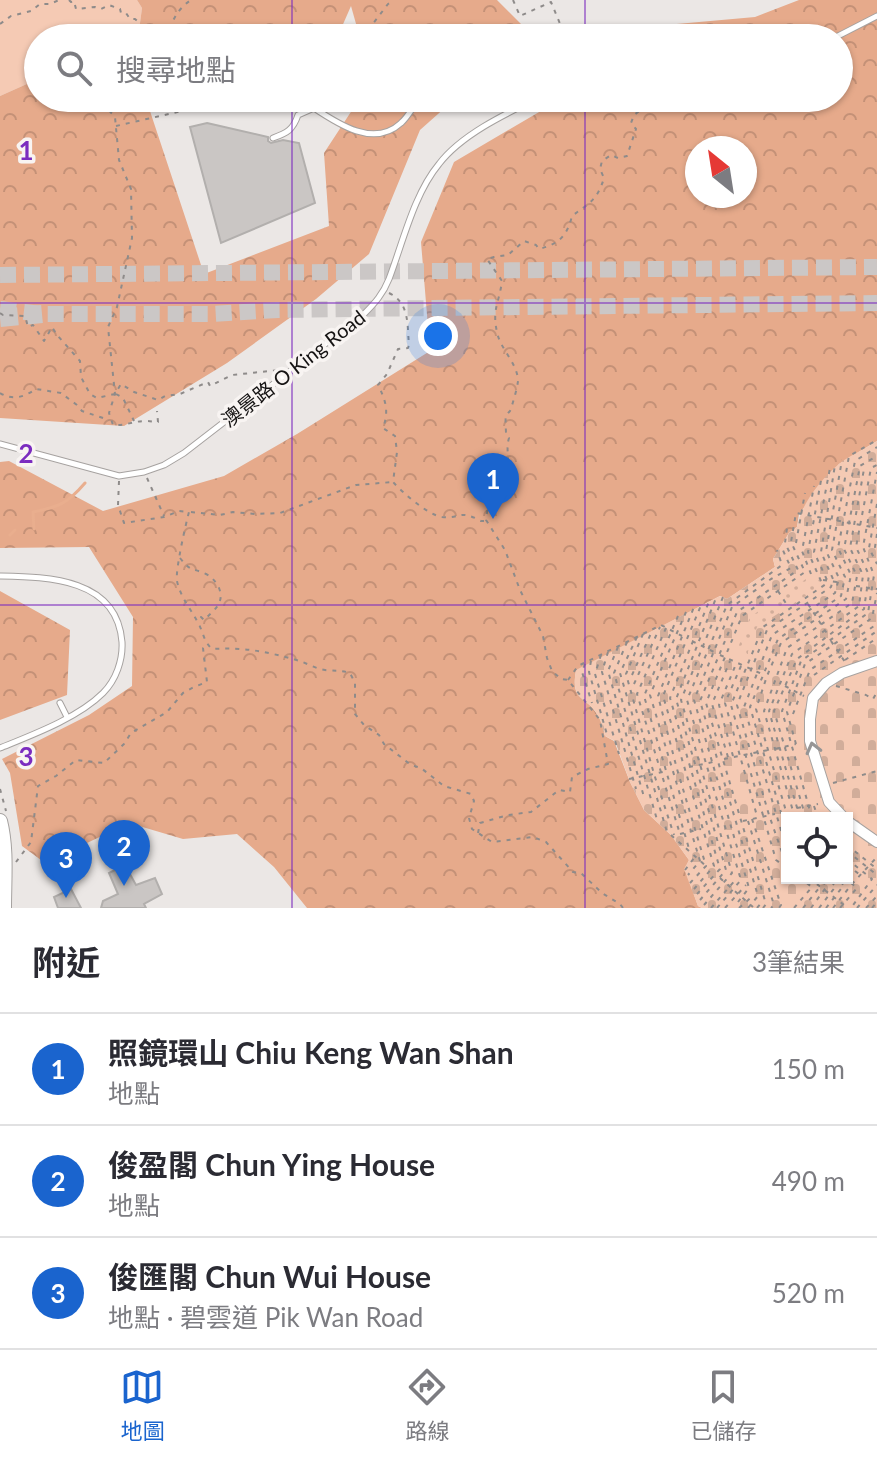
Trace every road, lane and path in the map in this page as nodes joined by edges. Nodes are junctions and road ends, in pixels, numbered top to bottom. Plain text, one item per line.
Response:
1 (59, 0) edge
2 (69, 0) edge
3 (191, 0) edge
4 (394, 0) edge
5 (513, 0) edge
6 (877, 16) edge
7 (0, 24) edge
8 (140, 24) edge
9 (171, 24) edge
10 (373, 24) edge
11 (560, 24) edge
12 (853, 28) edge
13 (110, 112) edge
14 (178, 112) edge
15 (302, 112) edge
16 (320, 112) edge
17 (409, 112) edge
18 (513, 112) edge
19 (638, 112) edge
20 (116, 126) junction
21 (273, 138) dead end
22 (384, 291) junction
23 (0, 313) edge
24 (283, 375) junction
25 (0, 393) edge
26 (115, 394) junction
27 (157, 411) dead end
28 (111, 420) junction
29 (135, 423) junction
30 (877, 440) edge
31 (0, 444) edge
32 (877, 447) edge
33 (877, 456) edge
34 (842, 460) dead end
35 (835, 465) dead end
36 (877, 465) edge
37 (830, 468) dead end
38 (864, 469) dead end
39 (144, 472) junction
40 (877, 472) edge
41 (822, 475) dead end
42 (119, 476) junction
43 (393, 482) junction
44 (814, 486) dead end
45 (805, 493) dead end
46 (877, 504) edge
47 (189, 512) junction
48 (801, 514) junction
49 (808, 515) junction
50 (164, 517) junction
51 (814, 517) junction
52 (820, 518) junction
53 (826, 519) junction
54 (486, 520) junction
55 (831, 520) junction
56 (838, 521) junction
57 (843, 522) junction
58 (849, 523) junction
59 (855, 524) junction
60 (860, 525) junction
61 (867, 526) junction
62 (875, 527) edge
63 (787, 528) dead end
64 (877, 534) edge
65 (796, 543) dead end
66 (781, 546) dead end
67 (777, 550) dead end
68 (877, 552) edge
69 (180, 558) junction
70 (877, 564) edge
71 (811, 574) dead end
72 (4, 576) edge
73 (769, 576) junction
74 (824, 580) junction
75 (833, 581) junction
76 (838, 582) junction
77 (844, 583) junction
78 (850, 584) junction
79 (775, 585) junction
80 (855, 585) junction
81 (861, 587) junction
82 (870, 588) junction
83 (778, 591) junction
84 (877, 591) edge
85 (723, 597) dead end
86 (804, 597) junction
87 (716, 598) dead end
88 (710, 599) dead end
89 (702, 603) dead end
90 (808, 603) junction
91 (787, 605) dead end
92 (694, 607) dead end
93 (811, 609) junction
94 (686, 612) dead end
95 (815, 614) junction
96 (678, 616) dead end
97 (817, 619) junction
98 (877, 624) edge
99 (200, 625) junction
100 (661, 625) junction
101 (821, 625) junction
102 (653, 628) junction
103 (666, 628) junction
104 (672, 631) junction
105 (825, 631) junction
106 (877, 631) edge
107 (643, 633) junction
108 (677, 633) junction
109 (638, 636) junction
110 (683, 636) junction
111 (687, 638) junction
112 (877, 638) edge
113 (831, 639) junction
114 (627, 641) junction
115 (692, 641) junction
116 (206, 642) junction
117 (698, 644) junction
118 (834, 645) junction
119 (618, 646) junction
120 (703, 646) junction
121 (709, 650) junction
122 (609, 651) junction
123 (838, 651) junction
124 (714, 652) junction
125 (602, 654) junction
126 (719, 655) junction
127 (725, 657) junction
128 (591, 660) junction
129 (731, 660) junction
130 (844, 660) junction
131 (877, 661) edge
132 (585, 662) junction
133 (736, 663) junction
134 (742, 665) junction
135 (746, 667) junction
136 (751, 669) junction
137 (757, 672) junction
138 (762, 674) junction
139 (632, 675) dead end
140 (814, 675) dead end
141 (767, 676) junction
142 (568, 680) junction
143 (775, 680) junction
144 (780, 683) junction
145 (826, 683) junction
146 (634, 684) dead end
147 (789, 688) junction
148 (795, 691) junction
149 (877, 692) edge
150 (800, 694) junction
151 (813, 698) junction
152 (60, 703) dead end
153 (592, 703) dead end
154 (793, 714) dead end
155 (67, 717) junction
156 (608, 738) dead end
157 (791, 745) junction
158 (0, 748) edge
159 (780, 748) junction
160 (774, 749) junction
161 (769, 750) junction
162 (763, 751) junction
163 (757, 752) junction
164 (619, 754) dead end
165 (752, 754) junction
166 (746, 755) junction
167 (740, 756) junction
168 (734, 757) junction
169 (728, 758) junction
170 (723, 760) junction
171 (717, 761) junction
172 (713, 762) junction
173 (707, 763) junction
174 (701, 764) junction
175 (695, 765) junction
176 (689, 767) junction
177 (683, 768) junction
178 (675, 770) junction
179 (667, 771) junction
180 (877, 771) edge
181 (661, 772) junction
182 (654, 774) junction
183 (649, 775) junction
184 (644, 776) junction
185 (633, 778) junction
186 (824, 785) junction
187 (636, 789) dead end
188 (644, 797) dead end
189 (829, 802) junction
190 (814, 805) junction
191 (808, 806) junction
192 (802, 807) junction
193 (797, 808) junction
194 (792, 809) junction
195 (786, 811) junction
196 (781, 812) junction
197 (793, 812) edge
198 (798, 812) edge
199 (804, 812) edge
200 (810, 812) edge
201 (816, 812) edge
202 (838, 812) edge
203 (775, 814) junction
204 (769, 815) junction
205 (763, 816) junction
206 (757, 817) junction
207 (752, 819) junction
208 (747, 820) junction
209 (0, 821) edge
210 (742, 821) junction
211 (737, 822) junction
212 (658, 823) dead end
213 (731, 823) junction
214 (725, 824) junction
215 (719, 826) junction
216 (853, 826) edge
217 (713, 827) junction
218 (707, 828) junction
219 (702, 829) junction
220 (696, 830) junction
221 (667, 832) dead end
222 (691, 832) junction
223 (781, 832) edge
224 (478, 833) junction
225 (682, 833) junction
226 (674, 835) junction
227 (877, 842) edge
228 (781, 849) edge
229 (853, 851) edge
230 (690, 852) junction
231 (853, 855) edge
232 (695, 857) junction
233 (876, 859) edge
234 (17, 861) dead end
235 (700, 861) junction
236 (781, 864) edge
237 (853, 864) edge
238 (706, 866) junction
239 (869, 866) junction
240 (877, 869) edge
241 (685, 870) dead end
242 (711, 870) junction
243 (853, 870) edge
244 (864, 872) junction
245 (715, 874) junction
246 (688, 875) dead end
247 (860, 875) junction
248 (877, 875) edge
249 (720, 878) junction
250 (737, 878) dead end
251 (724, 882) junction
252 (854, 882) junction
253 (690, 883) dead end
254 (808, 884) edge
255 (816, 884) edge
256 (825, 884) edge
257 (834, 884) edge
258 (843, 884) edge
259 (746, 885) dead end
260 (877, 885) edge
261 (820, 887) junction
262 (731, 888) junction
263 (694, 889) dead end
264 (825, 889) junction
265 (697, 894) dead end
266 (738, 894) junction
267 (831, 894) junction
268 (754, 895) dead end
269 (877, 896) edge
270 (835, 897) junction
271 (742, 898) junction
272 (700, 900) dead end
273 (763, 901) dead end
274 (839, 901) junction
275 (738, 902) dead end
276 (747, 902) junction
277 (877, 902) edge
278 (843, 904) junction
279 (704, 905) dead end
280 (752, 907) edge
281 (4, 908) edge
282 (623, 908) edge
283 (711, 908) edge
284 (717, 908) edge
285 (725, 908) edge
286 (739, 908) edge
287 (763, 908) edge
288 (771, 908) edge
289 (779, 908) edge
290 (794, 908) edge
291 (803, 908) edge
292 (811, 908) edge
293 (819, 908) edge
294 (826, 908) edge
295 (833, 908) edge
296 (840, 908) edge
297 (849, 908) edge
298 (857, 908) edge
299 (866, 908) edge
300 (872, 908) edge

1 - 7 path
2 - 8 path
3 - 9 path
4 - 10 path
5 - 11 path
6 - 12 lane
13 - 20 path
14 - 20 path
15 - 21 lane
16 - 17 lane
18 - 22 lane, 澳景路 O King Road
19 - 54 path
20 - 26 path
22 - 24 lane, 澳景路 O King Road
22 - 43 path
23 - 26 path
24 - 26 path
24 - 39 lane, 澳景路 O King Road
25 - 28 path
26 - 28 path
26 - 29 path
27 - 29 path
28 - 29 path
30 - 56 path
31 - 42 lane, 澳景路 O King Road
32 - 57 path
33 - 58 path
34 - 55 path
35 - 53 path
36 - 60 path
37 - 52 path
38 - 59 path
39 - 42 lane, 澳景路 O King Road
39 - 50 path
40 - 61 path
41 - 51 path
42 - 50 path
43 - 47 path
43 - 54 path
44 - 49 path
45 - 48 path
46 - 62 path
47 - 50 path
47 - 69 path
48 - 49 path
48 - 65 path
48 - 83 path
49 - 51 path
49 - 71 path
51 - 52 path
51 - 74 path
52 - 53 path
52 - 74 path
53 - 55 path
53 - 75 path
54 - 142 path
55 - 56 path
55 - 76 path
56 - 57 path
56 - 77 path
57 - 58 path
57 - 78 path
58 - 59 path
58 - 80 path
59 - 60 path
59 - 81 path
60 - 61 path
60 - 82 path
61 - 62 path
61 - 82 path
62 - 70 path
63 - 79 path
64 - 68 path
66 - 73 path
67 - 73 path
69 - 99 path
69 - 99 path
72 - 155 lane
73 - 79 path
73 - 121 path
73 - 124 path
74 - 75 path
74 - 86 path
75 - 76 path
75 - 90 path
76 - 77 path
76 - 93 path
77 - 78 path
77 - 95 path
78 - 80 path
78 - 97 path
79 - 83 path
79 - 126 path
80 - 81 path
80 - 101 path
81 - 82 path
81 - 105 path
82 - 84 path
82 - 113 path
83 - 91 path
83 - 127 path
84 - 118 path
85 - 120 path
86 - 90 path
86 - 135 path
87 - 117 path
88 - 115 path
89 - 111 path
90 - 93 path
90 - 136 path
92 - 110 path
93 - 95 path
93 - 137 path
94 - 108 path
95 - 97 path
95 - 138 path
96 - 104 path
97 - 101 path
97 - 141 path
98 - 123 path
99 - 116 path
100 - 102 path
100 - 103 path
100 - 146 path
101 - 105 path
101 - 143 path
102 - 107 path
102 - 139 path
103 - 104 path
103 - 181 path
104 - 108 path
104 - 179 path
105 - 113 path
105 - 144 path
106 - 130 path
107 - 109 path
107 - 182 path
108 - 110 path
108 - 178 path
109 - 114 path
109 - 183 path
110 - 111 path
110 - 178 path
111 - 115 path
111 - 177 path
112 - 130 path
113 - 118 path
113 - 147 path
114 - 119 path
114 - 184 path
115 - 117 path
115 - 176 path
116 - 224 path
116 - 234 path
117 - 120 path
117 - 175 path
118 - 123 path
118 - 148 path
119 - 122 path
119 - 185 path
120 - 121 path
120 - 174 path
121 - 124 path
121 - 173 path
122 - 125 path
122 - 185 path
123 - 130 path
123 - 150 path
124 - 126 path
124 - 172 path
125 - 128 path
125 - 164 path
126 - 127 path
126 - 171 path
127 - 129 path
127 - 170 path
128 - 132 path
128 - 156 path
129 - 133 path
129 - 169 path
130 - 140 path
131 - 145 street
132 - 142 path
132 - 153 path
133 - 134 path
133 - 168 path
134 - 135 path
134 - 167 path
135 - 136 path
135 - 166 path
136 - 137 path
136 - 165 path
137 - 138 path
137 - 163 path
138 - 141 path
138 - 162 path
141 - 143 path
141 - 161 path
142 - 224 path
143 - 144 path
143 - 160 path
144 - 147 path
144 - 159 path
145 - 149 path
145 - 151 street
147 - 148 path
147 - 157 path
148 - 150 path
148 - 157 path
150 - 151 path
150 - 154 path
186 -> 151 street
152 - 155 lane
155 - 158 lane
157 - 159 path
157 - 191 path
159 - 160 path
159 - 193 path
160 - 161 path
160 - 194 path
161 - 162 path
161 - 195 path
162 - 163 path
162 - 196 path
163 - 165 path
163 - 203 path
165 - 166 path
165 - 204 path
166 - 167 path
166 - 205 path
167 - 168 path
167 - 206 path
168 - 169 path
169 - 170 path
170 - 171 path
170 - 210 path
171 - 172 path
171 - 211 path
172 - 173 path
172 - 213 path
173 - 174 path
173 - 214 path
174 - 175 path
174 - 215 path
175 - 176 path
175 - 217 path
176 - 177 path
176 - 218 path
177 - 178 path
177 - 219 path
178 - 179 path
178 - 220 path
178 - 222 path
179 - 181 path
179 - 225 path
180 - 186 path
181 - 182 path
181 - 225 path
182 - 183 path
182 - 226 path
183 - 184 path
183 - 221 path
184 - 185 path
184 - 212 path
185 - 187 path
185 - 188 path
186 - 189 street
189 - 190 path
189 - 202 street
190 - 191 path
190 - 201 path
191 - 192 path
191 - 200 path
192 - 193 path
192 - 199 path
193 - 194 path
193 - 198 path
194 - 195 path
194 - 197 path
195 - 196 path
196 - 203 path
203 - 204 path
203 - 223 path
204 - 205 path
204 - 228 path
205 - 206 path
205 - 236 path
206 - 207 path
207 - 208 path
207 - 289 path
208 - 210 path
208 - 288 path
209 - 281 main road
210 - 211 path
210 - 287 path
211 - 213 path
211 - 280 path
213 - 214 path
213 - 271 path
214 - 215 path
214 - 262 path
215 - 217 path
215 - 251 path
216 - 227 street
217 - 218 path
217 - 249 path
218 - 219 path
218 - 245 path
219 - 220 path
219 - 242 path
220 - 222 path
220 - 238 path
222 - 225 path
222 - 235 path
224 - 282 path
225 - 226 path
225 - 230 path
226 - 230 path
229 - 239 path
230 - 232 path
231 - 239 path
232 - 235 path
232 - 241 path
233 - 239 path
235 - 238 path
235 - 246 path
237 - 244 path
238 - 242 path
238 - 253 path
239 - 240 path
239 - 244 path
239 - 248 path
242 - 245 path
242 - 263 path
243 - 247 path
244 - 247 path
244 - 297 path
245 - 249 path
245 - 265 path
247 - 252 path
249 - 251 path
249 - 272 path
250 - 262 path
251 - 262 path
251 - 279 path
252 - 274 path
252 - 278 path
254 - 290 path
255 - 261 path
256 - 264 path
257 - 267 path
258 - 270 path
259 - 266 path
260 - 298 path
261 - 264 path
261 - 291 path
262 - 266 path
262 - 283 path
262 - 284 path
264 - 267 path
264 - 292 path
266 - 271 path
266 - 285 path
267 - 270 path
267 - 293 path
268 - 276 path
269 - 299 path
270 - 274 path
270 - 294 path
271 - 275 path
271 - 276 path
273 - 280 path
274 - 278 path
274 - 295 path
276 - 280 path
276 - 286 path
277 - 300 path
278 - 296 path
278 - 297 path

